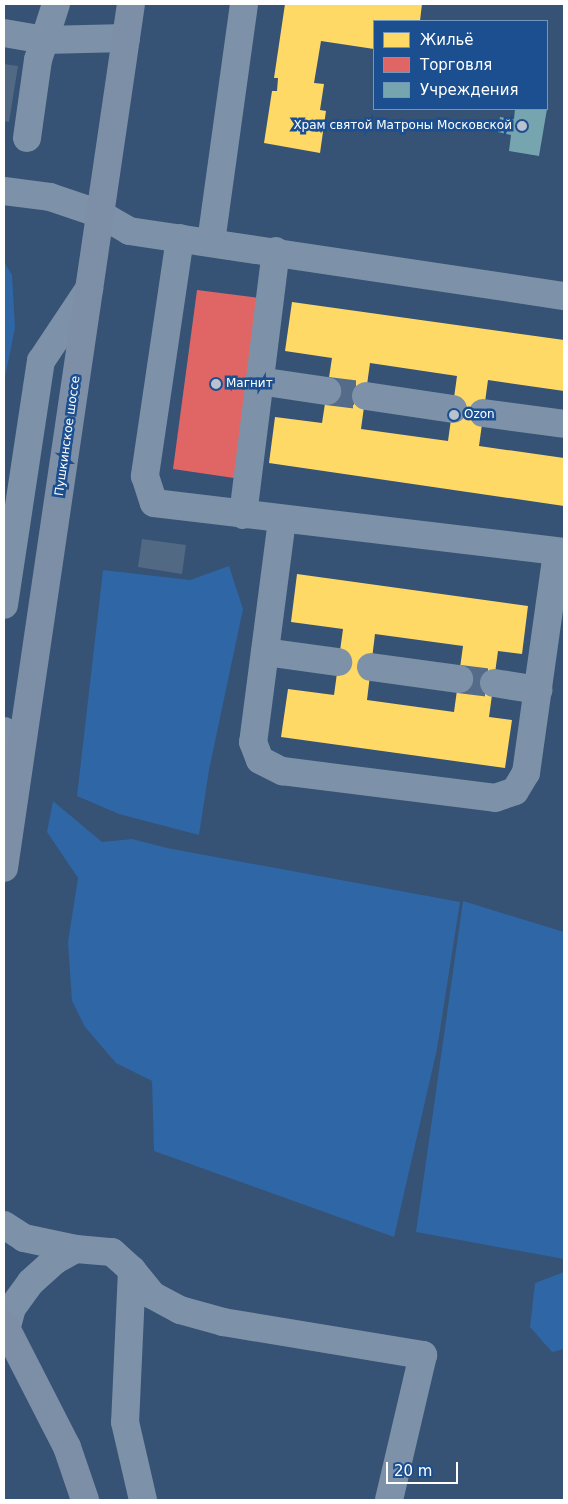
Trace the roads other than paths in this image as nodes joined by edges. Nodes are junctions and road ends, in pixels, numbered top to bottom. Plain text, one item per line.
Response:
1 (56, 4) edge
2 (131, 4) edge
3 (244, 4) edge
4 (4, 33) edge
5 (126, 38) junction
6 (44, 40) junction
7 (26, 138) dead end
8 (4, 191) edge
9 (100, 214) junction
10 (180, 238) junction
11 (211, 242) junction
12 (276, 251) junction
13 (89, 289) junction
14 (564, 296) edge
15 (260, 381) junction
16 (327, 391) tunnel mouth
17 (366, 396) tunnel mouth
18 (453, 409) dead end
19 (483, 413) dead end
20 (564, 424) edge
21 (243, 515) junction
22 (282, 520) junction
23 (561, 552) edge
24 (4, 606) edge
25 (265, 652) junction
26 (338, 662) dead end
27 (371, 667) dead end
28 (458, 679) tunnel mouth
29 (494, 684) tunnel mouth
30 (538, 690) junction
31 (4, 731) edge
32 (15, 789) junction
33 (4, 868) edge
34 (4, 1225) edge
35 (76, 1249) junction
36 (132, 1270) junction
37 (5, 1327) edge
38 (85, 1500) edge
39 (143, 1500) edge
40 (389, 1500) edge

1 - 6 street
2 - 5 main road, Пушкинское шоссе
3 - 11 street
4 - 6 street
5 - 6 street
5 - 9 main road, Пушкинское шоссе
6 - 7 street
8 - 9 street
9 - 10 street
9 - 13 main road, Пушкинское шоссе
10 - 11 street
10 - 21 street
11 - 12 street
12 - 14 street
12 - 15 street
13 - 24 street
13 - 32 main road, Пушкинское шоссе
15 - 16 street
15 - 21 street
17 - 18 street
19 - 20 street
21 - 22 street
22 - 23 street
22 - 25 street
23 - 30 street
25 - 26 street
25 - 30 street
27 - 28 street
29 - 30 street
31 - 32 street
32 - 33 main road, Пушкинское шоссе
34 - 35 street
35 - 36 street
35 - 37 street
36 - 39 street
36 - 40 street
37 - 38 main road

